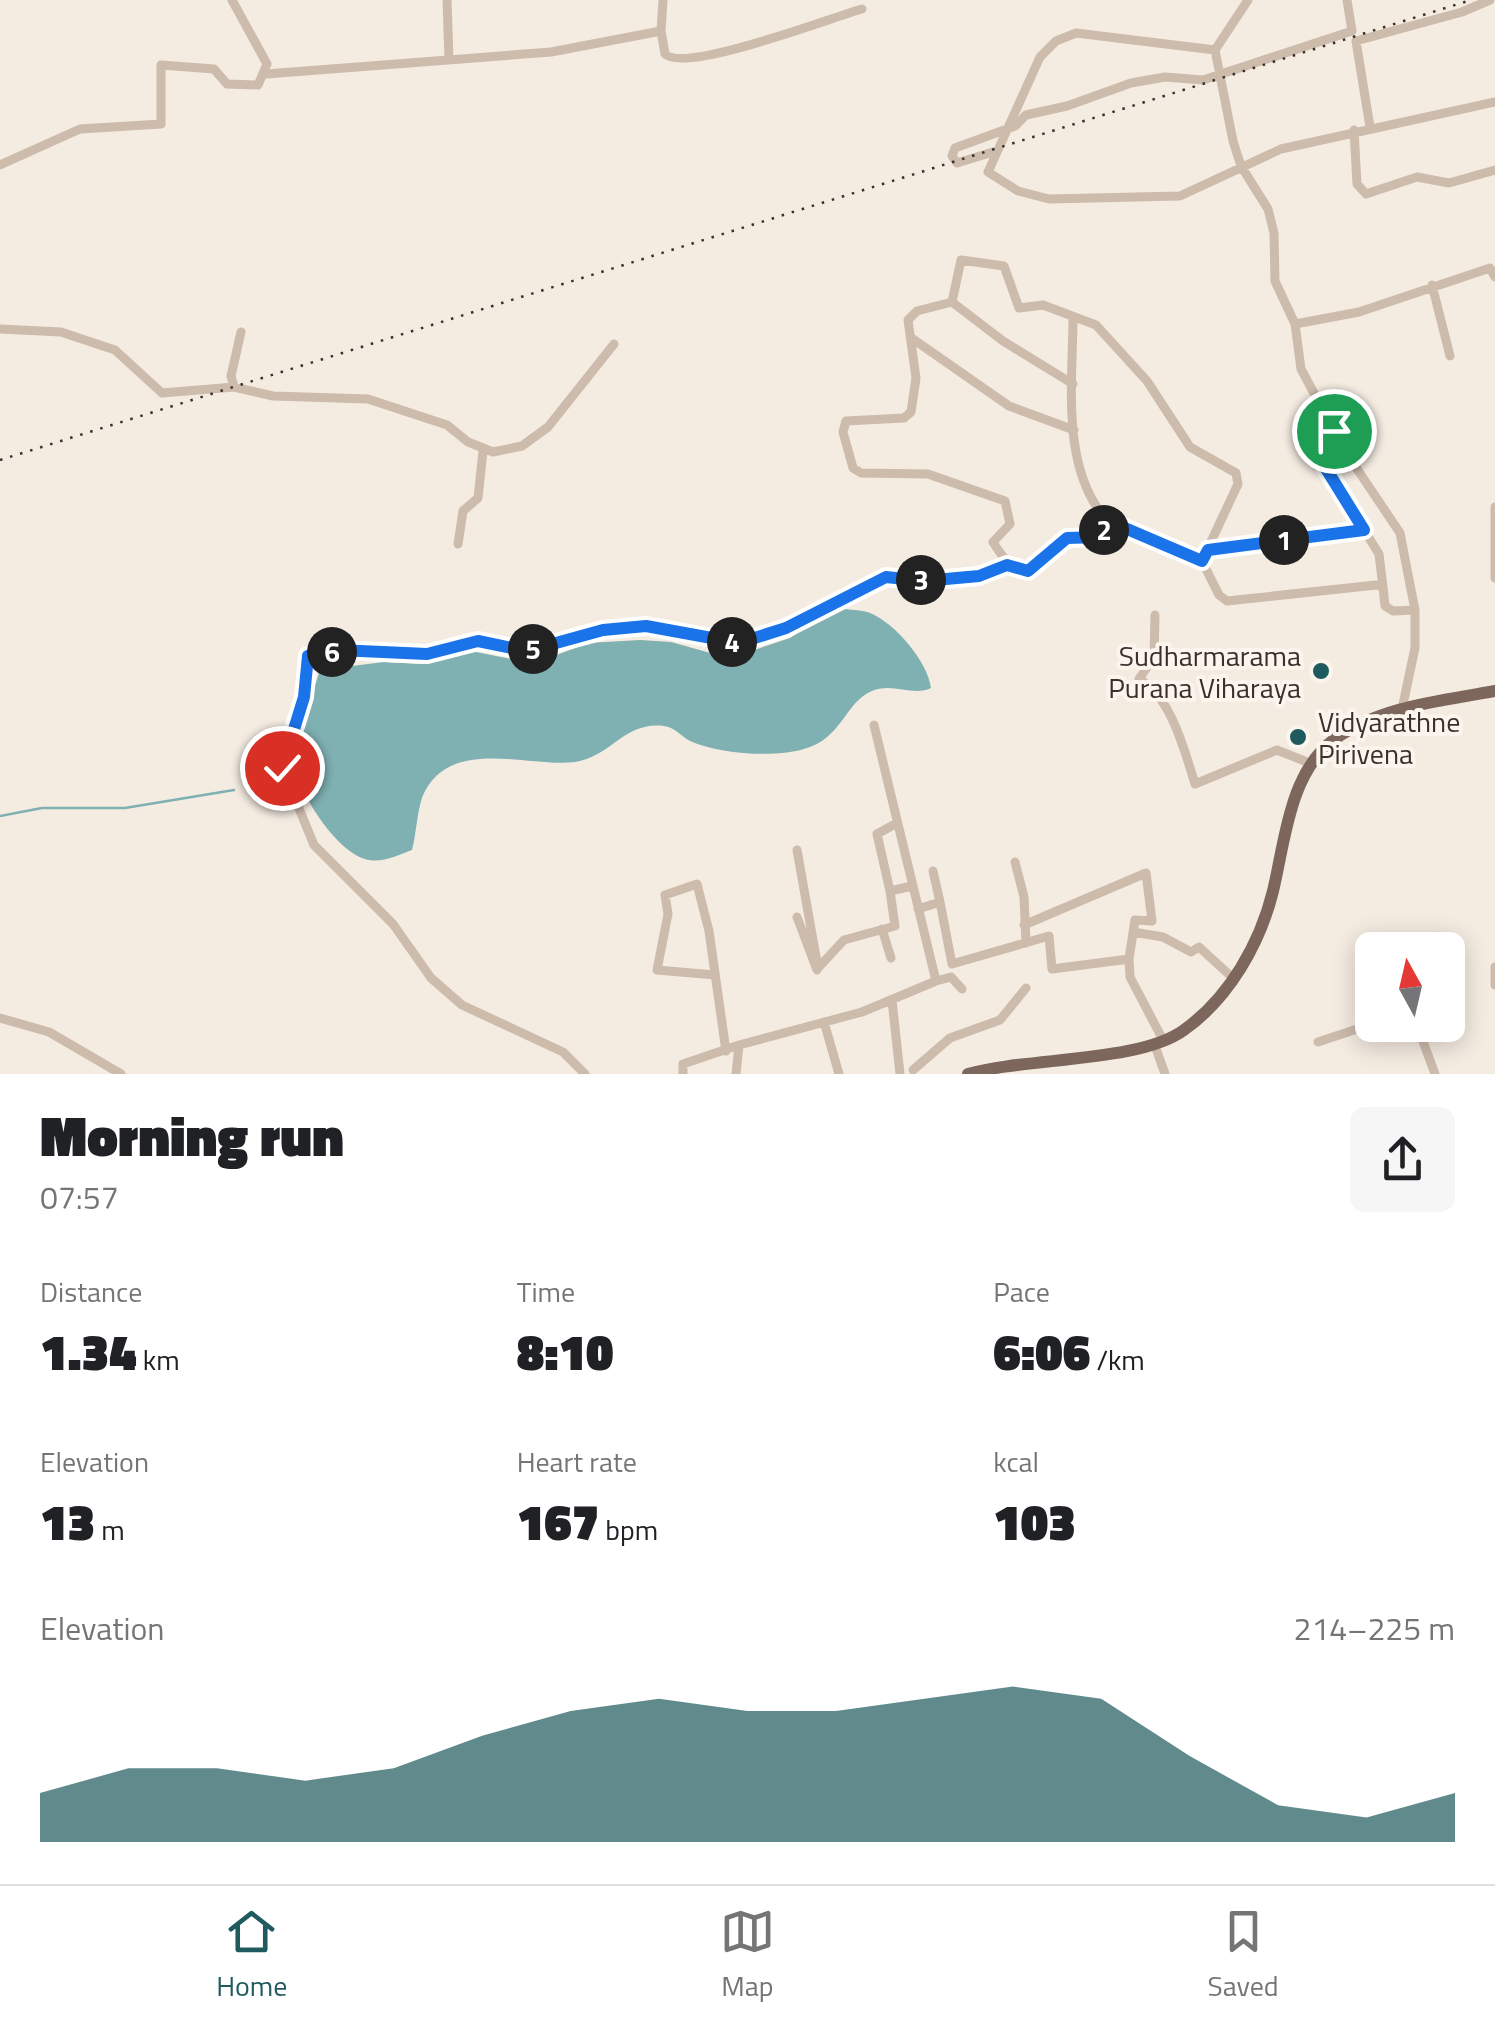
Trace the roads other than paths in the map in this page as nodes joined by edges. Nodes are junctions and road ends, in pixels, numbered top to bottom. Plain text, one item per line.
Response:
1 (232, 0) edge
2 (447, 0) edge
3 (664, 0) edge
4 (1248, 0) edge
5 (1346, 0) edge
6 (1481, 0) edge
7 (1493, 0) edge
8 (862, 9) dead end
9 (661, 31) junction
10 (1215, 50) junction
11 (449, 59) junction
12 (1220, 73) junction
13 (266, 74) junction
14 (1495, 102) edge
15 (1370, 127) junction
16 (1354, 130) junction
17 (1004, 131) junction
18 (993, 152) junction
19 (0, 166) edge
20 (1241, 166) junction
21 (1495, 170) edge
22 (1495, 276) edge
23 (1432, 284) junction
24 (952, 302) junction
25 (1072, 317) junction
26 (1295, 324) junction
27 (0, 329) edge
28 (241, 332) dead end
29 (910, 337) junction
30 (614, 344) dead end
31 (1450, 356) dead end
32 (1073, 384) junction
33 (234, 387) junction
34 (1074, 430) junction
35 (483, 451) junction
36 (1345, 451) junction
37 (1495, 508) edge
38 (1106, 520) junction
39 (1364, 530) junction
40 (458, 544) dead end
41 (1208, 550) junction
42 (1202, 561) junction
43 (1007, 565) junction
44 (1495, 578) edge
45 (1383, 587) junction
46 (1415, 610) junction
47 (1155, 614) dead end
48 (1495, 691) edge
49 (1402, 709) junction
50 (874, 725) dead end
51 (1312, 764) junction
52 (897, 823) junction
53 (797, 850) dead end
54 (1015, 862) dead end
55 (932, 871) dead end
56 (912, 886) junction
57 (890, 891) junction
58 (940, 902) junction
59 (918, 909) junction
60 (798, 917) dead end
61 (1024, 925) junction
62 (882, 929) junction
63 (1132, 932) junction
64 (1026, 943) junction
65 (891, 958) dead end
66 (1129, 960) junction
67 (1495, 967) edge
68 (818, 968) junction
69 (715, 975) dead end
70 (1234, 979) junction
71 (936, 981) junction
72 (1495, 985) edge
73 (1026, 988) dead end
74 (962, 989) dead end
75 (892, 1000) junction
76 (0, 1018) edge
77 (824, 1022) junction
78 (1355, 1030) edge
79 (1158, 1041) junction
80 (1318, 1042) dead end
81 (1423, 1042) edge
82 (739, 1045) junction
83 (726, 1051) junction
84 (914, 1072) edge
85 (122, 1074) edge
86 (585, 1074) edge
87 (683, 1074) edge
88 (738, 1074) edge
89 (840, 1074) edge
90 (901, 1074) edge
91 (968, 1074) edge
92 (1164, 1074) edge
93 (1434, 1074) edge

1 - 13 street
2 - 11 street
3 - 9 street
4 - 10 street
5 - 12 street
6 - 7 street
6 - 15 street
8 - 9 street
9 - 11 street
10 - 12 street
10 - 17 street
11 - 13 street
12 - 17 street
12 - 20 street
13 - 19 street
14 - 15 street
15 - 16 street
16 - 20 street
16 - 21 street
17 - 18 street
17 - 18 street
18 - 20 street
20 - 26 street
22 - 23 street
23 - 26 street
23 - 31 street
24 - 25 street
24 - 29 street
24 - 32 street
25 - 32 street
25 - 41 street
26 - 36 street
27 - 33 street
28 - 33 street
29 - 34 street
29 - 43 street
30 - 35 street
32 - 34 street
33 - 35 street
34 - 38 street
35 - 40 street
36 - 39 street
36 - 46 street
37 - 44 street
38 - 42 street
38 - 43 street
39 - 41 street
39 - 45 street
41 - 42 street
42 - 45 street
43 - 86 street
45 - 46 street
46 - 49 street
47 - 51 street
48 - 49 main road
49 - 51 main road
50 - 52 street
51 - 70 main road
52 - 56 street
52 - 57 street
53 - 68 street
54 - 61 street
55 - 58 street
56 - 57 street
56 - 59 street
57 - 62 street
58 - 59 street
58 - 64 street
59 - 71 street
60 - 68 street
61 - 63 street
61 - 64 street
62 - 65 street
62 - 68 street
63 - 66 street
63 - 70 street
64 - 66 street
66 - 79 street
67 - 72 street
69 - 83 street
70 - 79 main road
71 - 74 street
71 - 75 street
73 - 84 street
75 - 77 street
75 - 90 street
76 - 85 street
77 - 82 street
77 - 89 street
78 - 80 street
79 - 91 main road
79 - 92 street
81 - 93 street
82 - 83 street
82 - 88 street
83 - 87 street
84 - 90 street

